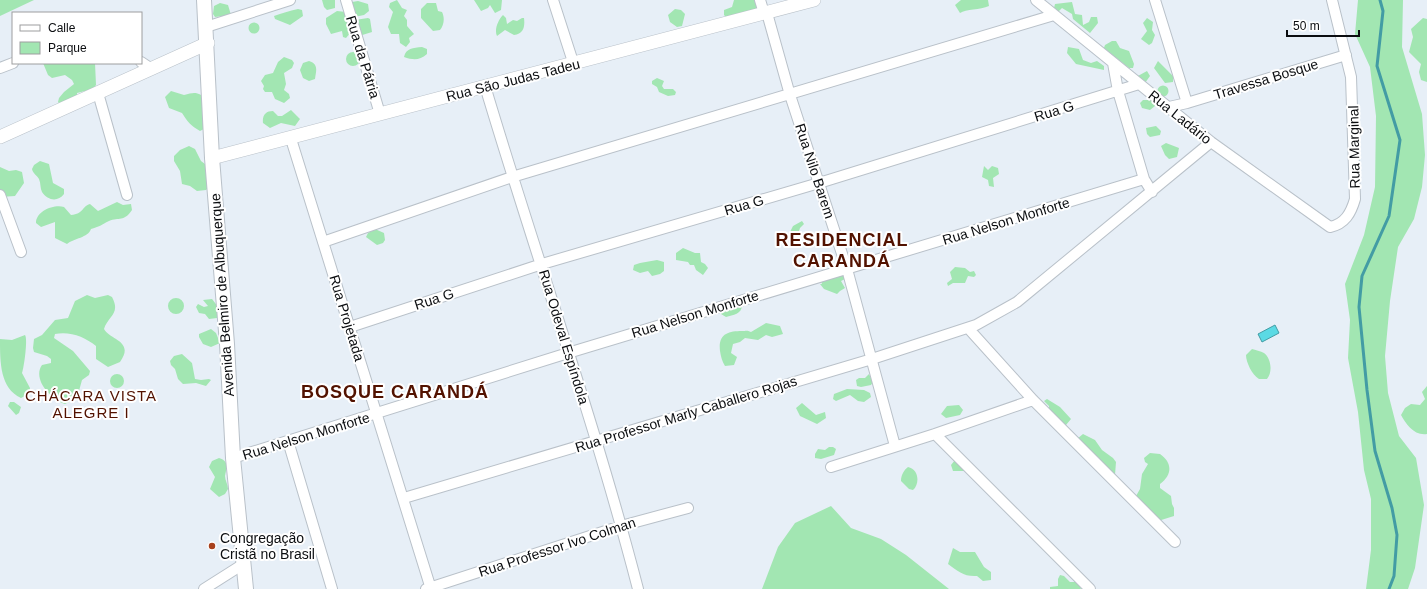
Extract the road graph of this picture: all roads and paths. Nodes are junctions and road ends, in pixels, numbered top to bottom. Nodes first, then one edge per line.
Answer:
1 (204, 0) edge
2 (290, 0) edge
3 (346, 0) edge
4 (553, 0) edge
5 (760, 0) edge
6 (814, 0) edge
7 (1036, 0) edge
8 (1155, 0) edge
9 (1332, 0) edge
10 (766, 13) junction
11 (1054, 15) junction
12 (206, 27) junction
13 (208, 43) junction
14 (1346, 55) junction
15 (12, 63) edge
16 (1113, 63) junction
17 (146, 65) edge
18 (574, 65) junction
19 (0, 68) edge
20 (1139, 84) junction
21 (485, 86) junction
22 (1118, 91) junction
23 (98, 93) junction
24 (790, 96) junction
25 (1186, 103) junction
26 (1169, 107) junction
27 (380, 114) junction
28 (0, 138) edge
29 (291, 139) junction
30 (1211, 142) junction
31 (212, 158) junction
32 (512, 177) junction
33 (1144, 179) junction
34 (820, 183) junction
35 (1152, 192) junction
36 (0, 195) edge
37 (127, 195) dead end
38 (1330, 228) joint
39 (323, 242) junction
40 (21, 252) dead end
41 (542, 264) junction
42 (847, 269) junction
43 (350, 327) junction
44 (968, 328) junction
45 (568, 353) junction
46 (872, 359) junction
47 (1033, 400) junction
48 (376, 414) junction
49 (935, 434) junction
50 (288, 441) junction
51 (596, 441) junction
52 (895, 446) junction
53 (234, 458) junction
54 (831, 467) dead end
55 (404, 498) junction
56 (688, 508) dead end
57 (621, 526) junction
58 (1175, 542) dead end
59 (245, 562) junction
60 (204, 589) edge
61 (246, 589) edge
62 (332, 589) edge
63 (430, 589) edge
64 (638, 589) edge
65 (1090, 589) edge

1 - 12 main road, Avenida Belmiro de Albuquerque
2 - 12 street
3 - 27 street, Rua da Pátria
4 - 18 street
5 - 10 street, Rua Nilo Barem
6 - 10 street, Rua São Judas Tadeu
7 - 11 street, Rua Ladário
8 - 25 street
9 - 14 street, Rua Marginal
10 - 18 street, Rua São Judas Tadeu
10 - 24 street, Rua Nilo Barem
11 - 16 street, Rua Ladário
11 - 24 street
12 - 13 main road, Avenida Belmiro de Albuquerque
13 - 17 street
13 - 31 main road, Avenida Belmiro de Albuquerque
14 - 25 street, Travessa Bosque
14 - 38 street, Rua Marginal
15 - 19 street
16 - 20 street, Rua Ladário
16 - 22 street
17 - 23 street
18 - 21 street, Rua São Judas Tadeu
20 - 22 street, Rua G
20 - 26 street, Rua Ladário
21 - 27 street, Rua São Judas Tadeu
21 - 32 street, Rua Odeval Espíndola
22 - 33 street
22 - 34 street, Rua G
23 - 28 street
23 - 37 street
24 - 32 street
24 - 34 street, Rua Nilo Barem
25 - 26 street, Travessa Bosque
26 - 30 street, Rua Ladário
27 - 29 street, Rua São Judas Tadeu
29 - 31 street, Rua São Judas Tadeu
29 - 39 street, Rua Projetada
30 - 35 street, Rua Professor Marly Caballero Rojas
30 - 38 street, Rua Ladário
31 - 53 main road, Avenida Belmiro de Albuquerque
32 - 39 street
32 - 41 street, Rua Odeval Espíndola
33 - 35 street
33 - 42 street, Rua Nelson Monforte
34 - 41 street, Rua G
34 - 42 street, Rua Nilo Barem
35 - 44 street, Rua Professor Marly Caballero Rojas
36 - 40 street
39 - 43 street, Rua Projetada
41 - 43 street, Rua G
41 - 45 street, Rua Odeval Espíndola
42 - 45 street, Rua Nelson Monforte
42 - 46 street, Rua Nilo Barem
43 - 48 street, Rua Projetada
44 - 46 street, Rua Professor Marly Caballero Rojas
44 - 47 street
45 - 48 street, Rua Nelson Monforte
45 - 51 street, Rua Odeval Espíndola
46 - 51 street, Rua Professor Marly Caballero Rojas
46 - 52 street, Rua Nilo Barem
47 - 49 street
47 - 58 street
48 - 50 street, Rua Nelson Monforte
48 - 55 street, Rua Projetada
49 - 52 street
49 - 65 street
50 - 53 street, Rua Nelson Monforte
50 - 62 street
51 - 55 street, Rua Professor Marly Caballero Rojas
51 - 57 street, Rua Odeval Espíndola
52 - 54 street
53 - 59 main road, Avenida Belmiro de Albuquerque
55 - 63 street, Rua Projetada
56 - 57 street, Rua Professor Ivo Colman
57 - 63 street, Rua Professor Ivo Colman
57 - 64 street, Rua Odeval Espíndola
59 - 60 street
59 - 61 main road, Avenida Belmiro de Albuquerque

